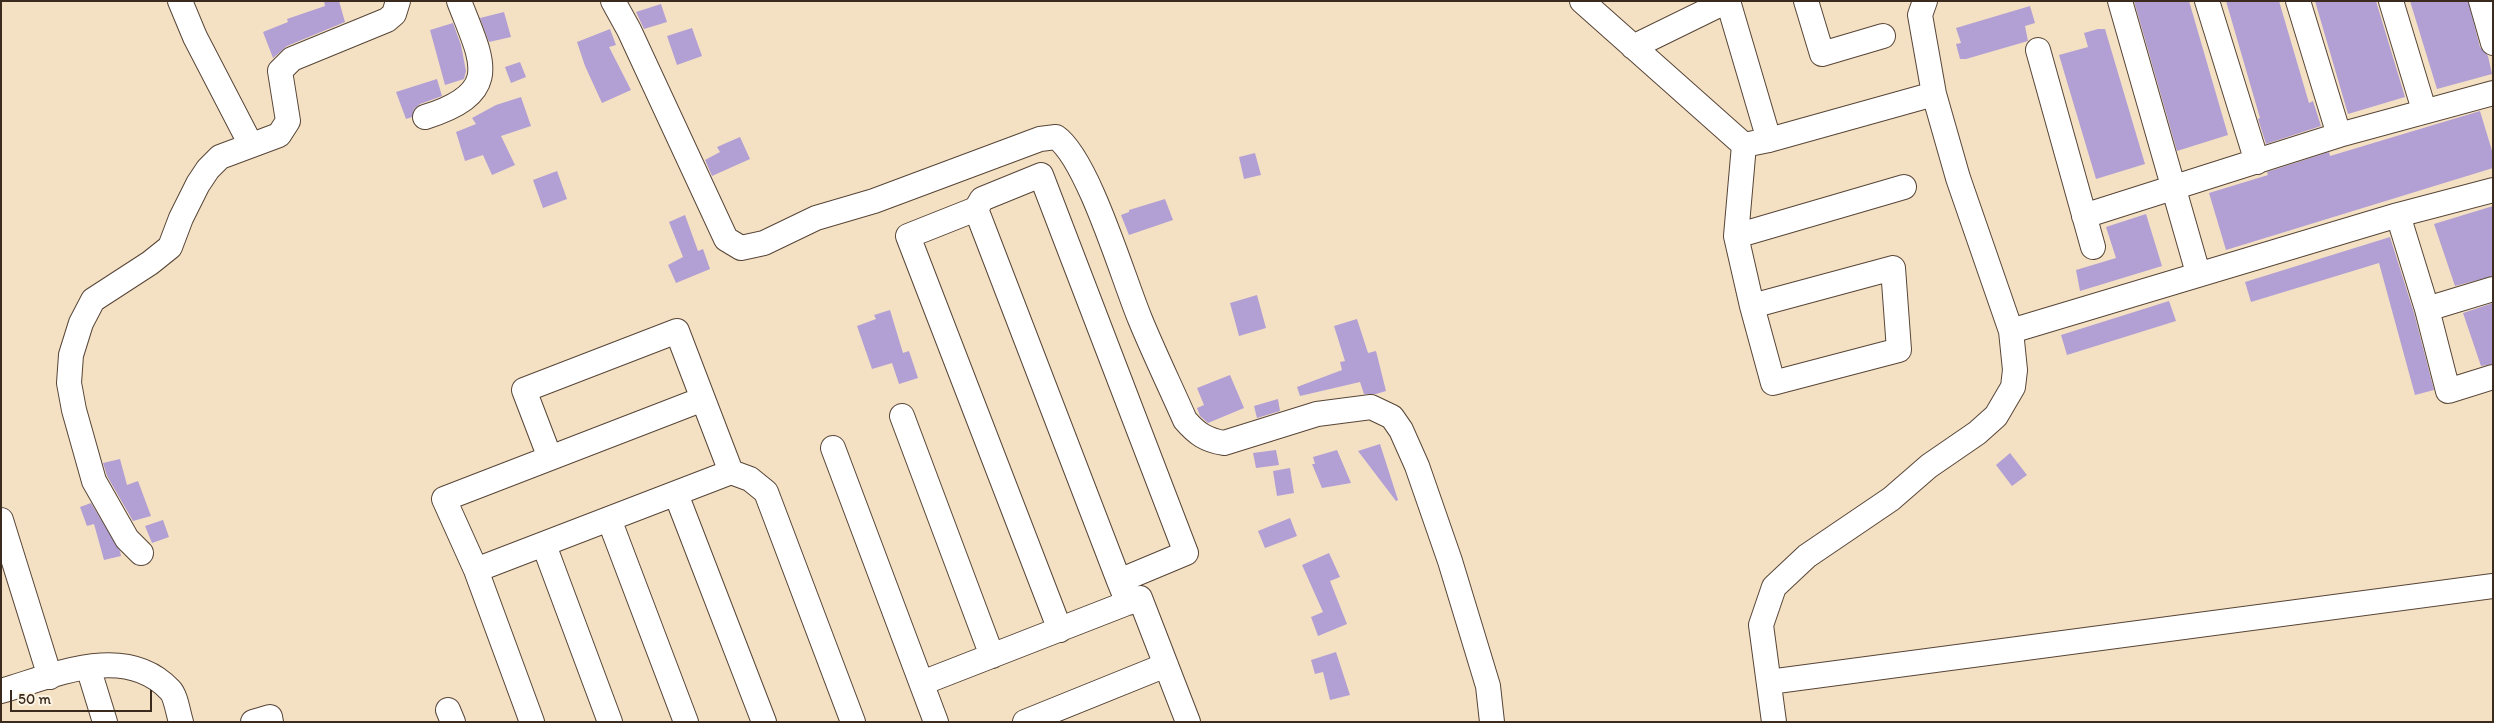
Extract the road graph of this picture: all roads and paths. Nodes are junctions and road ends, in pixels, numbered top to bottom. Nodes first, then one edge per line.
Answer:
1 (180, 1) edge
2 (398, 1) edge
3 (459, 1) edge
4 (613, 1) edge
5 (1582, 1) edge
6 (1727, 1) edge
7 (1806, 1) edge
8 (1925, 1) edge
9 (2120, 1) edge
10 (2206, 1) edge
11 (2298, 1) edge
12 (2391, 1) edge
13 (2481, 1) edge
14 (1883, 36) dead end
15 (2493, 44) edge
16 (1633, 47) junction
17 (2038, 50) dead end
18 (2493, 93) edge
19 (1934, 94) junction
20 (2424, 110) junction
21 (425, 117) dead end
22 (2339, 135) junction
23 (1768, 140) junction
24 (251, 145) junction
25 (1744, 145) junction
26 (2257, 162) junction
27 (1904, 187) dead end
28 (2173, 188) junction
29 (2493, 190) edge
30 (976, 208) junction
31 (2398, 215) junction
32 (2084, 216) junction
33 (1736, 236) junction
34 (2093, 247) dead end
35 (2198, 273) junction
36 (2493, 290) edge
37 (1752, 306) junction
38 (2428, 309) junction
39 (2011, 331) junction
40 (2493, 377) edge
41 (703, 399) junction
42 (902, 416) dead end
43 (833, 448) dead end
44 (550, 458) junction
45 (731, 472) junction
46 (676, 494) junction
47 (609, 519) junction
48 (1, 520) edge
49 (544, 544) junction
50 (141, 552) dead end
51 (476, 570) junction
52 (1119, 580) junction
53 (2493, 586) edge
54 (1128, 603) junction
55 (1060, 630) junction
56 (992, 656) junction
57 (1166, 665) junction
58 (88, 667) junction
59 (50, 677) junction
60 (1769, 682) junction
61 (922, 683) junction
62 (1, 691) edge
63 (105, 722) edge
64 (181, 722) edge
65 (254, 722) edge
66 (271, 722) edge
67 (532, 722) edge
68 (610, 722) edge
69 (686, 722) edge
70 (764, 722) edge
71 (853, 722) edge
72 (936, 722) edge
73 (1025, 722) edge
74 (1188, 722) edge
75 (1492, 722) edge
76 (1774, 722) edge

1 - 24 street
2 - 24 street
3 - 21 street
4 - 75 street
5 - 16 street
6 - 16 street
6 - 23 street
7 - 14 street
8 - 19 street
9 - 28 street
10 - 26 street
11 - 22 street
12 - 20 street
13 - 15 street
16 - 25 street
17 - 32 street
18 - 20 street
19 - 23 street
19 - 39 street
20 - 22 street
22 - 26 street
23 - 25 street
24 - 50 street
25 - 33 street
26 - 28 street
27 - 33 street
28 - 32 street
28 - 35 street
29 - 31 street
30 - 52 street
30 - 52 street
30 - 55 street
31 - 35 street
31 - 38 street
32 - 34 street
33 - 37 street
35 - 39 street
36 - 38 street
37 - 37 street
38 - 40 street
39 - 60 street
41 - 44 street
41 - 44 street
41 - 45 street
42 - 56 street
43 - 61 street
44 - 51 street
45 - 46 street
45 - 71 street
46 - 47 street
46 - 70 street
47 - 49 street
47 - 69 street
48 - 59 street
49 - 51 street
49 - 68 street
51 - 67 street
52 - 54 street
53 - 60 street
54 - 55 street
54 - 57 street
55 - 56 street
56 - 61 street
57 - 73 street
57 - 74 street
58 - 59 street
58 - 63 street
58 - 64 street
59 - 62 street
60 - 76 street
61 - 72 street
65 - 66 street

